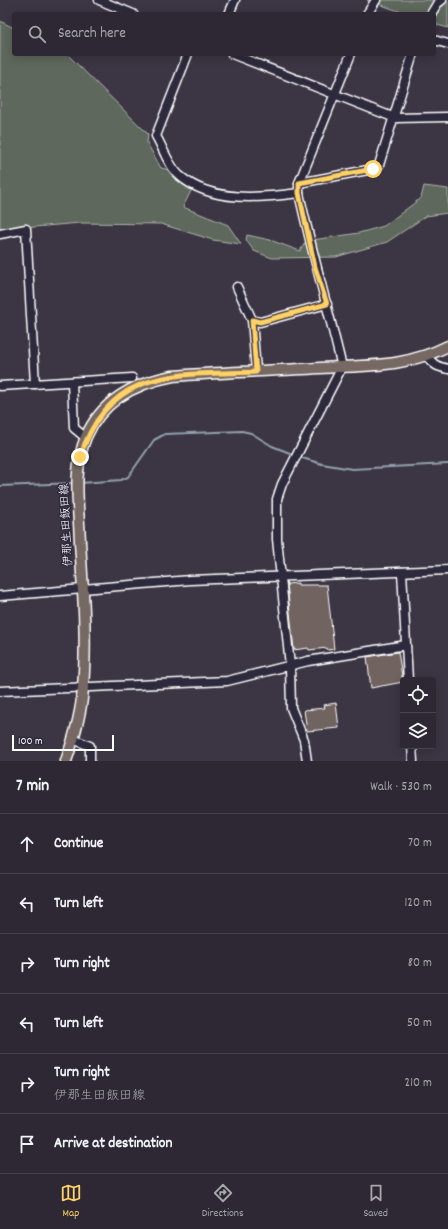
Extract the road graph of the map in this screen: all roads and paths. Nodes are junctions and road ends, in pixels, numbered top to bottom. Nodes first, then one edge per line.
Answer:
1 (99, 0) edge
2 (235, 0) edge
3 (376, 0) edge
4 (442, 0) edge
5 (128, 12) edge
6 (230, 12) edge
7 (369, 12) edge
8 (432, 12) edge
9 (436, 41) edge
10 (448, 44) edge
11 (187, 56) edge
12 (237, 56) edge
13 (350, 56) edge
14 (412, 56) edge
15 (335, 94) junction
16 (448, 117) edge
17 (395, 118) junction
18 (299, 183) junction
19 (299, 193) junction
20 (0, 234) edge
21 (237, 287) dead end
22 (327, 304) junction
23 (252, 320) junction
24 (448, 346) edge
25 (428, 356) junction
26 (342, 367) junction
27 (448, 369) edge
28 (256, 372) junction
29 (132, 378) dead end
30 (72, 382) junction
31 (35, 384) junction
32 (0, 386) edge
33 (86, 438) junction
34 (448, 570) edge
35 (402, 572) junction
36 (280, 576) junction
37 (82, 588) junction
38 (0, 596) edge
39 (406, 644) junction
40 (290, 666) junction
41 (408, 677) edge
42 (84, 687) junction
43 (0, 691) edge
44 (73, 739) junction
45 (412, 749) edge
46 (66, 761) edge
47 (90, 761) edge
48 (307, 761) edge
49 (413, 761) edge

1 - 5 street
2 - 6 street
3 - 7 street
4 - 8 street
9 - 10 street
11 - 19 street
12 - 15 street
13 - 15 street
14 - 17 street
15 - 17 street
15 - 18 street
16 - 17 street
17 - 18 street
18 - 19 street
19 - 22 street
20 - 31 street
21 - 23 street
22 - 23 street
22 - 26 street
23 - 28 street
24 - 25 main road, 伊那生田飯田線
25 - 26 main road, 伊那生田飯田線
25 - 27 street
26 - 28 main road, 伊那生田飯田線
26 - 36 street
28 - 33 main road, 伊那生田飯田線
29 - 30 street
30 - 31 street
30 - 33 street
31 - 32 street
33 - 37 main road, 伊那生田飯田線
34 - 35 street
35 - 36 street
35 - 39 street
36 - 37 street
36 - 40 street
37 - 38 street
37 - 42 main road, 伊那生田飯田線
39 - 40 street
39 - 41 street
40 - 42 street
40 - 48 street
42 - 43 street
42 - 44 main road, 伊那生田飯田線
44 - 46 main road, 伊那生田飯田線
44 - 47 street
45 - 49 street

